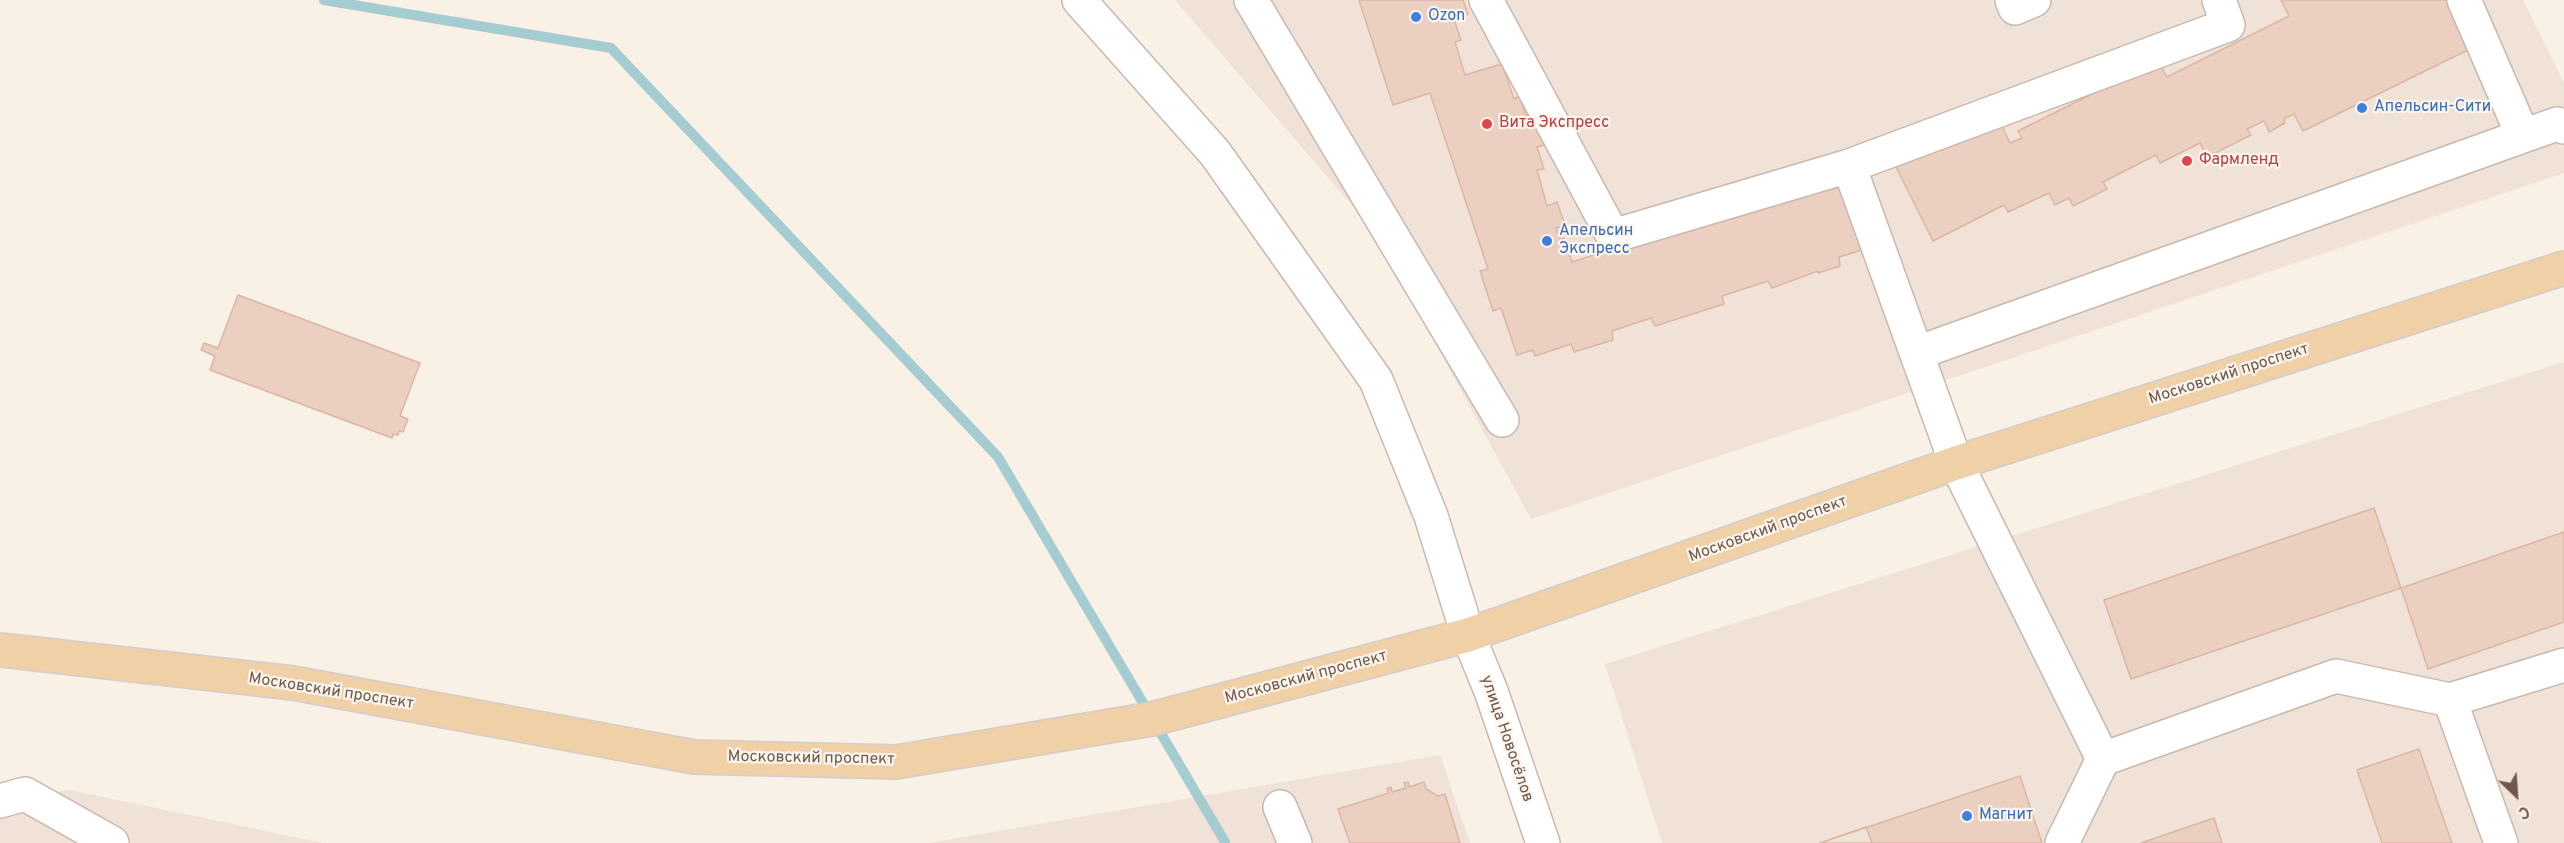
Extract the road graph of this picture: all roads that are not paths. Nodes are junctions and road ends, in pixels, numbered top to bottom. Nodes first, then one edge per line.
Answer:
1 (1079, 0) edge
2 (1251, 0) edge
3 (1486, 0) edge
4 (2012, 0) edge
5 (2034, 0) edge
6 (2219, 0) edge
7 (2464, 0) edge
8 (2564, 127) edge
9 (2523, 136) junction
10 (1849, 166) junction
11 (2564, 268) edge
12 (1917, 353) junction
13 (1502, 420) dead end
14 (1956, 463) junction
15 (1468, 635) junction
16 (0, 650) edge
17 (2564, 665) edge
18 (2450, 700) junction
19 (2103, 759) junction
20 (0, 801) edge
21 (1280, 807) dead end
22 (112, 843) edge
23 (1295, 843) edge
24 (1543, 843) edge
25 (2062, 843) edge
26 (2501, 843) edge

1 - 15 street, улица Новосёлов
2 - 13 street
3 - 10 street
4 - 5 street
6 - 10 street
7 - 9 street
8 - 9 street
9 - 12 street
10 - 12 street
11 - 14 main road, Московский проспект
12 - 14 street
14 - 15 main road, Московский проспект
14 - 19 street
15 - 16 main road, Московский проспект
15 - 24 street, улица Новосёлов
17 - 18 street
18 - 19 street
18 - 26 street
19 - 25 street
20 - 22 street
21 - 23 street

